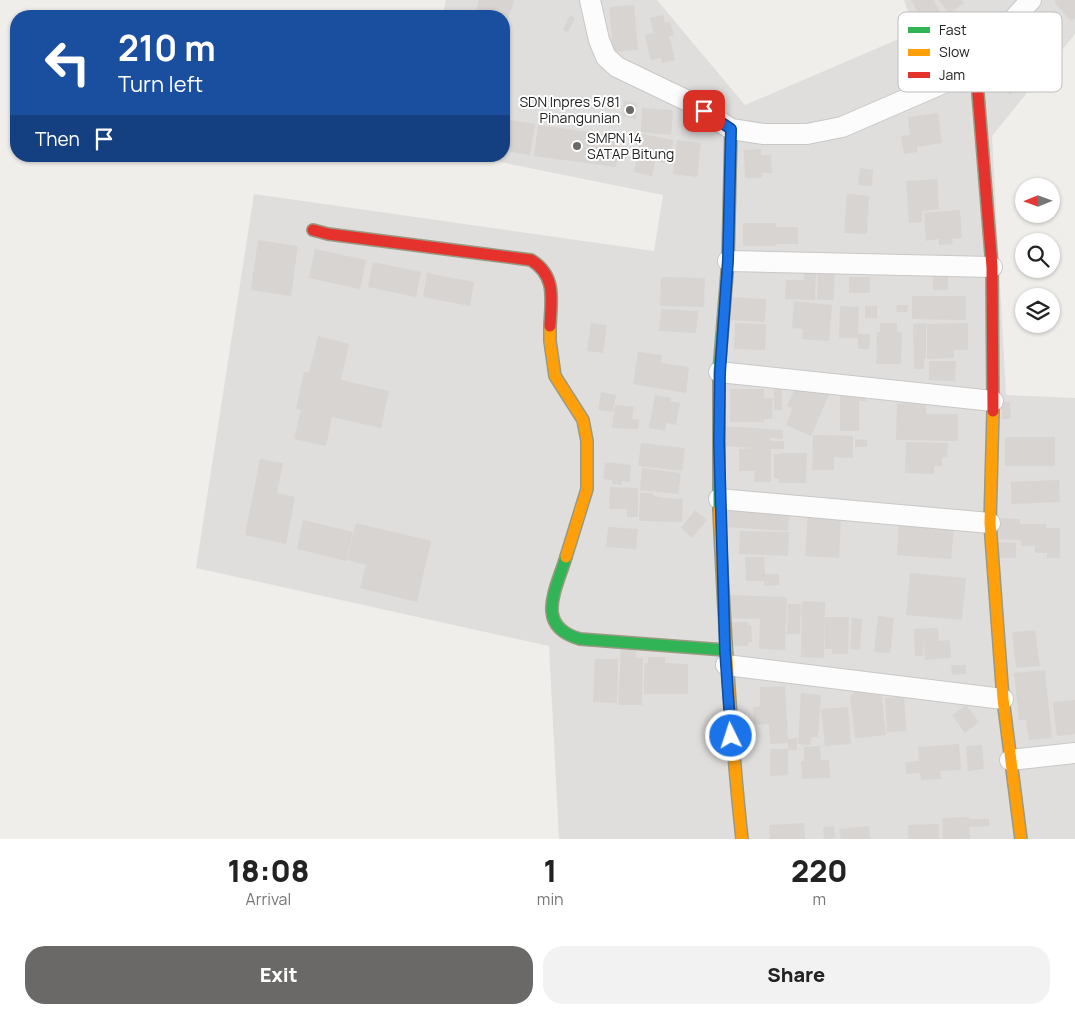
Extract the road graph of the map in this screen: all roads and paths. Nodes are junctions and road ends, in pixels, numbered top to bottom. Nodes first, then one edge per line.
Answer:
1 (590, 0) edge
2 (1031, 0) edge
3 (1020, 12) edge
4 (923, 92) edge
5 (978, 92) edge
6 (731, 129) junction
7 (313, 230) dead end
8 (728, 260) junction
9 (992, 267) junction
10 (720, 372) junction
11 (993, 401) junction
12 (719, 499) junction
13 (990, 523) junction
14 (725, 658) junction
15 (1003, 699) junction
16 (1075, 753) edge
17 (1010, 760) junction
18 (742, 839) edge
19 (1021, 839) edge

1 - 6 street
2 - 3 street
4 - 6 street
5 - 9 street
6 - 8 street
7 - 14 street
8 - 9 street
8 - 10 street
9 - 11 street
10 - 11 street
10 - 12 street
11 - 13 street
12 - 13 street
12 - 14 street
13 - 15 street
14 - 15 street
14 - 18 street
15 - 17 street
16 - 17 street
17 - 19 street

